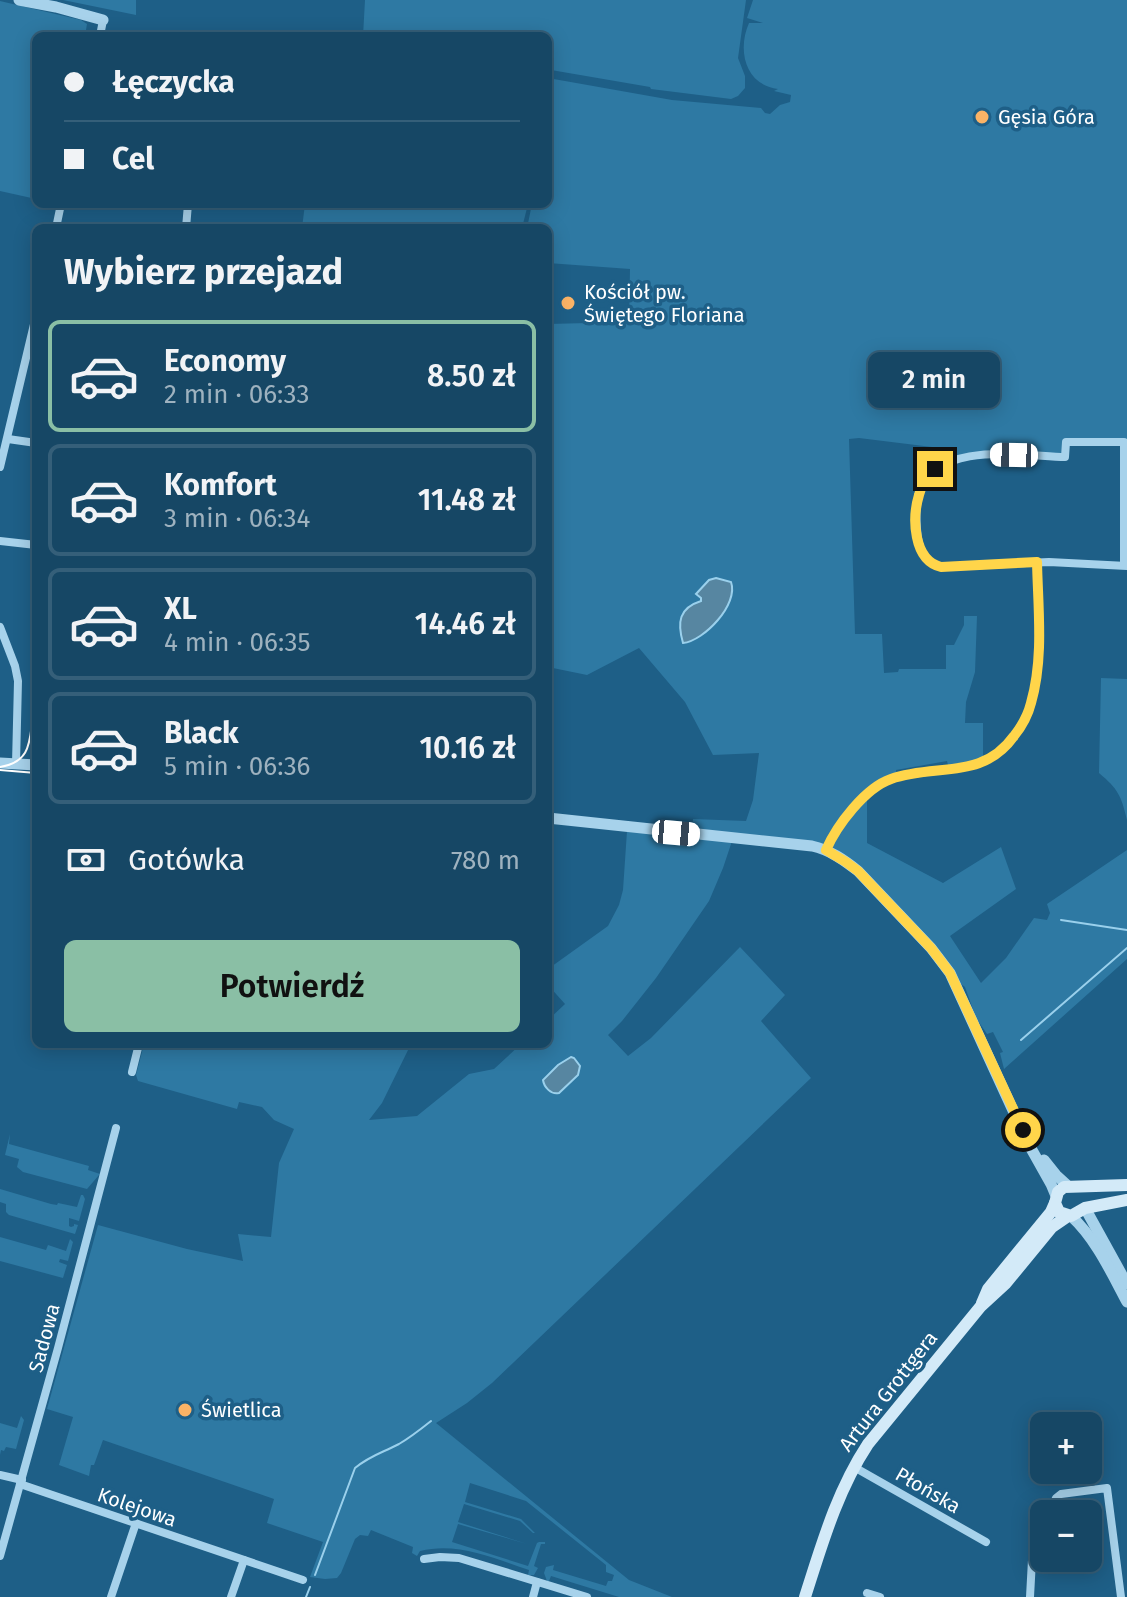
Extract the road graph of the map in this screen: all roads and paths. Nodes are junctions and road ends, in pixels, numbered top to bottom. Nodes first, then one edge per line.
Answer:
1 (19, 0) edge
2 (103, 20) joint
3 (101, 32) edge
4 (32, 343) edge
5 (8, 439) junction
6 (32, 442) edge
7 (0, 467) edge
8 (0, 541) edge
9 (32, 545) edge
10 (1037, 562) junction
11 (1126, 566) edge
12 (0, 627) edge
13 (0, 763) edge
14 (16, 764) junction
15 (32, 765) edge
16 (552, 818) edge
17 (826, 850) junction
18 (138, 1048) edge
19 (132, 1072) dead end
20 (116, 1128) dead end
21 (1023, 1130) junction
22 (1127, 1185) edge
23 (1072, 1186) junction
24 (1055, 1199) junction
25 (1127, 1200) edge
26 (1085, 1208) junction
27 (1070, 1216) junction
28 (1127, 1284) edge
29 (1127, 1302) edge
30 (981, 1306) junction
31 (854, 1467) junction
32 (0, 1475) edge
33 (21, 1482) junction
34 (1055, 1500) edge
35 (136, 1523) junction
36 (986, 1542) dead end
37 (0, 1556) edge
38 (424, 1559) dead end
39 (244, 1560) junction
40 (1031, 1572) edge
41 (303, 1580) dead end
42 (537, 1582) junction
43 (867, 1593) dead end
44 (111, 1597) edge
45 (231, 1597) edge
46 (533, 1597) edge
47 (587, 1597) edge
48 (805, 1597) edge
49 (880, 1597) edge
50 (1030, 1597) edge
51 (1121, 1597) edge

1 - 2 street
2 - 3 street
4 - 5 street
5 - 6 street
5 - 7 street
8 - 9 street
10 - 11 street
10 - 11 street
10 - 17 street
12 - 14 street
13 - 14 street
14 - 15 street
16 - 17 street
17 - 21 street
18 - 19 street
20 - 33 street, Sadowa
21 - 23 street
21 - 24 street
22 - 23 main road
23 - 24 main road
23 - 26 main road
24 - 27 main road
24 - 30 main road, Artura Grottgera
25 - 26 main road
26 - 27 main road
26 - 28 street
27 - 29 street
27 - 30 main road, Artura Grottgera
30 - 31 main road, Artura Grottgera
31 - 36 street, Płońska
31 - 48 main road, Artura Grottgera
32 - 33 street, Kolejowa
33 - 35 street, Kolejowa
33 - 37 street, Sadowa
34 - 51 street
35 - 39 street, Kolejowa
35 - 44 street
38 - 42 street
39 - 41 street, Kolejowa
39 - 45 street
40 - 50 street
42 - 46 street
42 - 47 street
43 - 49 street

